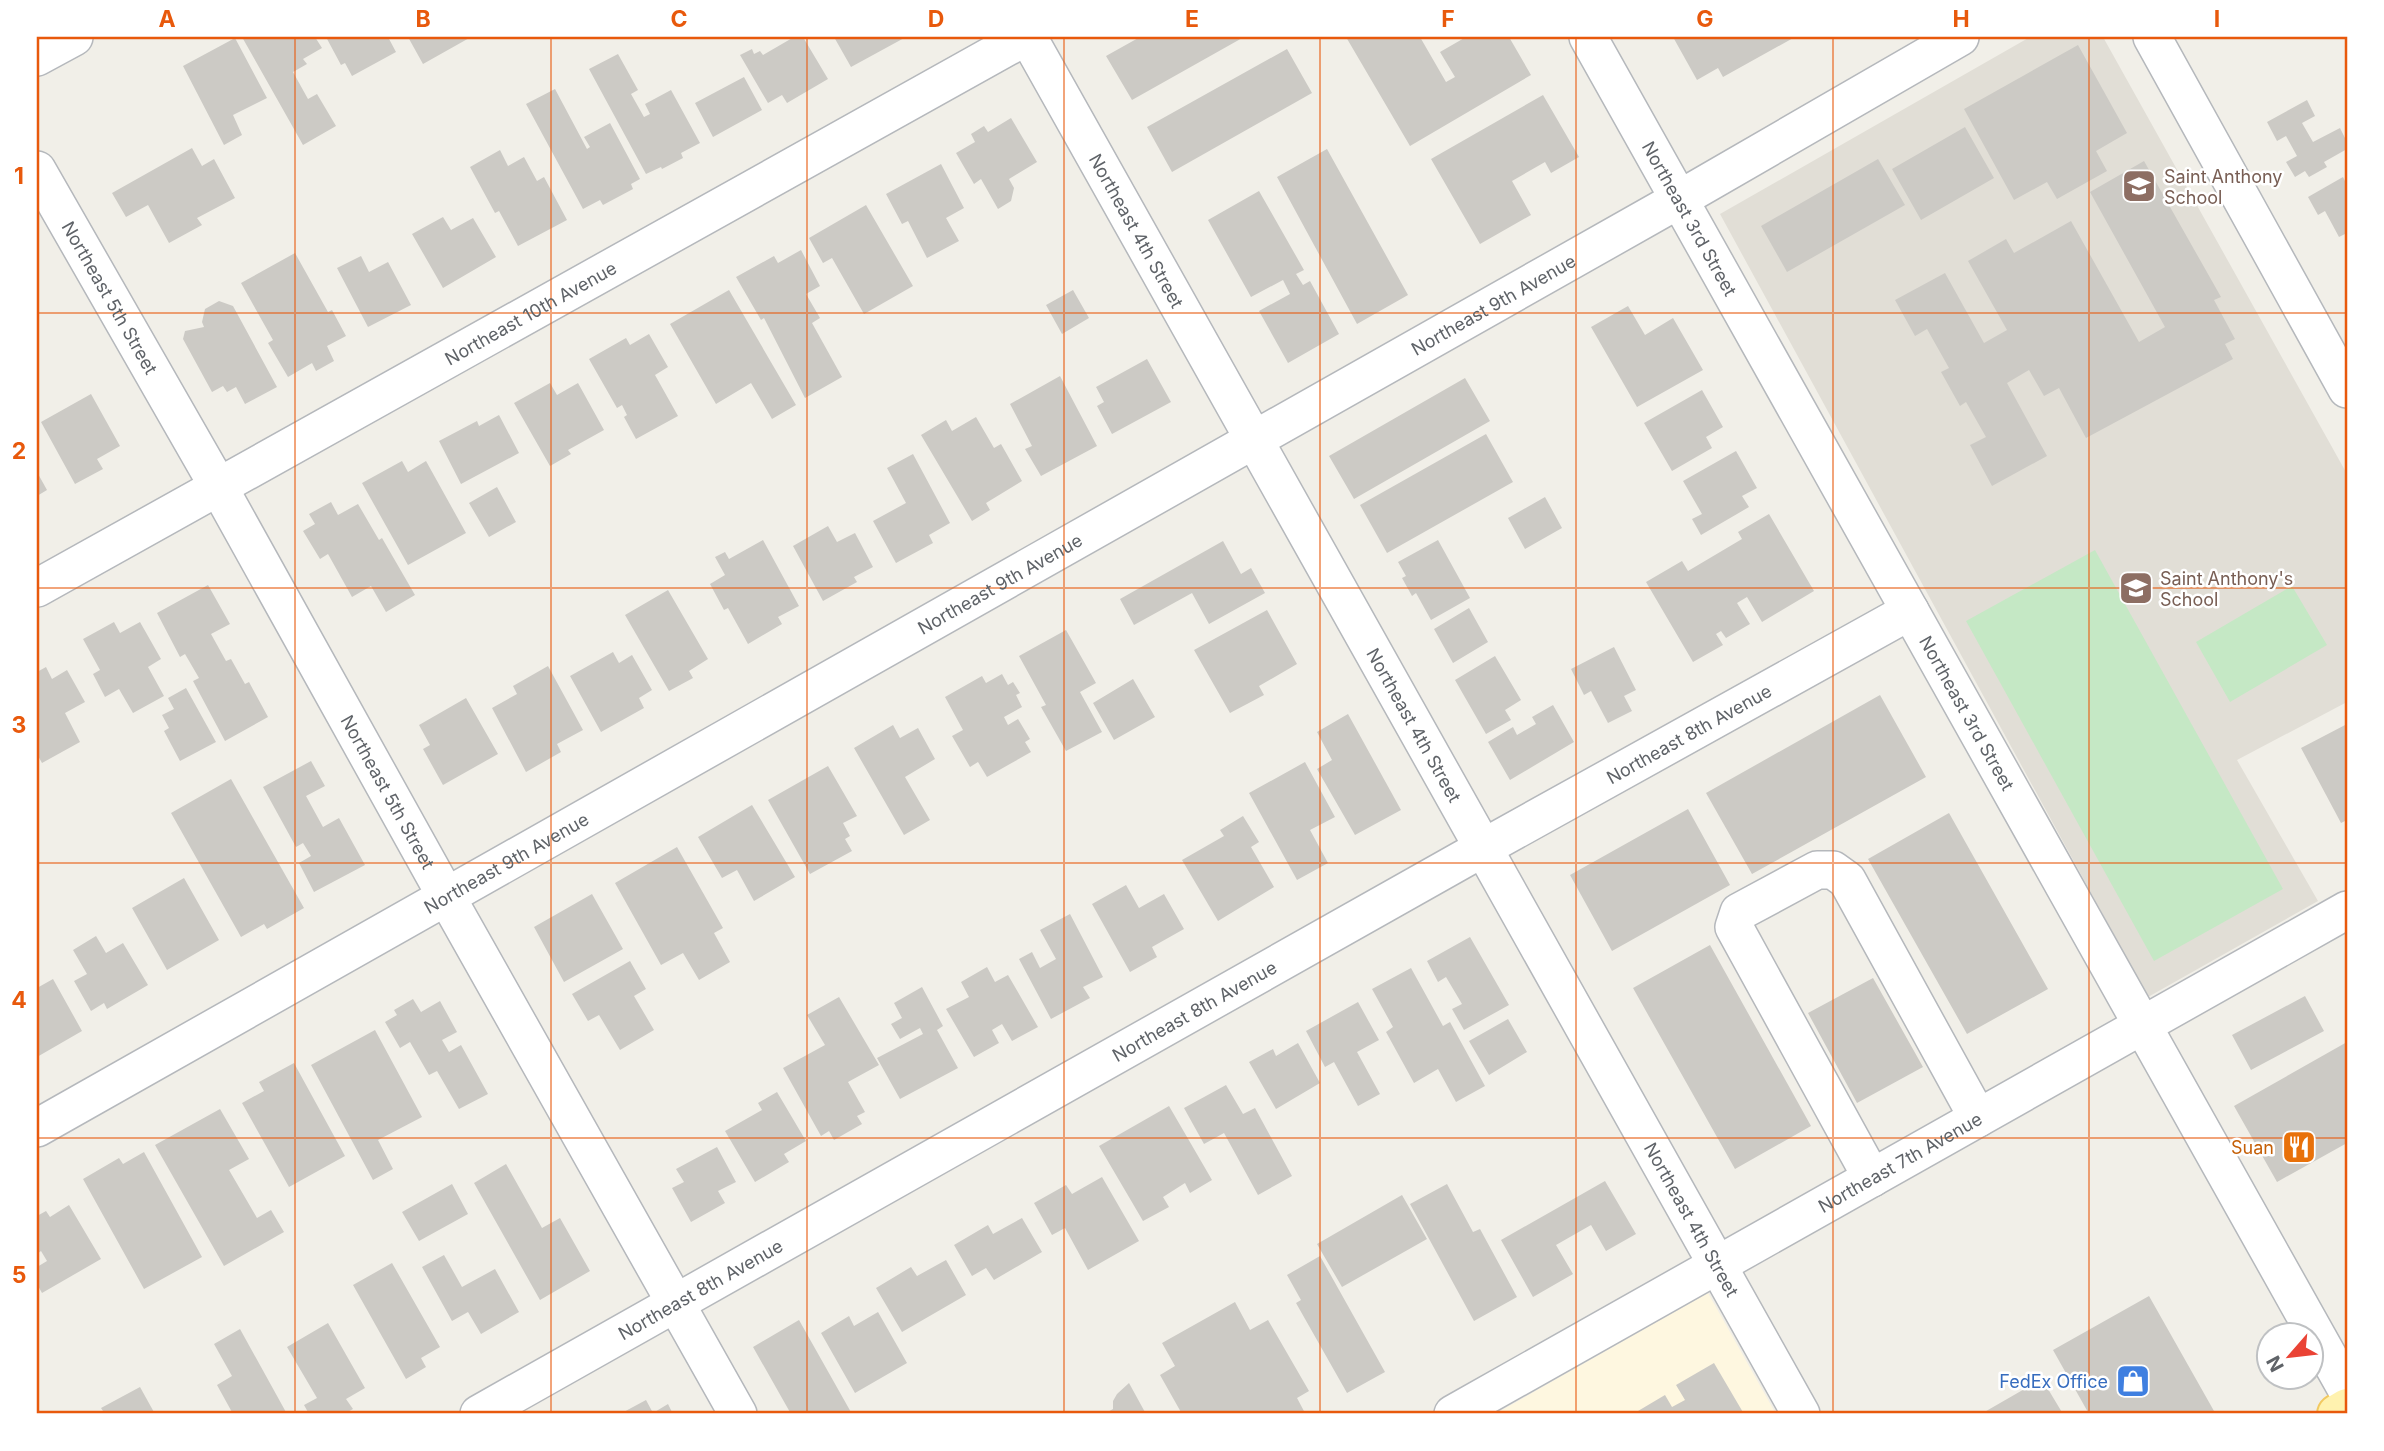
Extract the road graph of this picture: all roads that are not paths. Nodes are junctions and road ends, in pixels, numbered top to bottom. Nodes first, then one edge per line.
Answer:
1 (74, 37) edge
2 (1027, 37) edge
3 (1588, 37) edge
4 (1960, 37) edge
5 (2152, 37) edge
6 (37, 57) edge
7 (37, 170) edge
8 (1678, 200) junction
9 (2344, 373) edge
10 (1254, 440) junction
11 (218, 486) junction
12 (37, 588) edge
13 (1910, 611) junction
14 (1483, 848) junction
15 (446, 896) junction
16 (2347, 910) edge
17 (2141, 1026) junction
18 (1978, 1118) junction
19 (37, 1128) edge
20 (1872, 1178) junction
21 (1717, 1265) junction
22 (677, 1303) junction
23 (2347, 1390) edge
24 (2347, 1408) edge
25 (479, 1414) edge
26 (738, 1414) edge
27 (1453, 1414) edge
28 (1801, 1414) edge
29 (2337, 1414) edge

1 - 6 street
2 - 10 street, Northeast 4th Street
2 - 11 street, Northeast 10th Avenue
3 - 8 street, Northeast 3rd Street
4 - 8 street, Northeast 9th Avenue
5 - 9 street
7 - 11 street, Northeast 5th Street
8 - 10 street, Northeast 9th Avenue
8 - 13 street, Northeast 3rd Street
10 - 14 street, Northeast 4th Street
10 - 15 street, Northeast 9th Avenue
11 - 12 street, Northeast 10th Avenue
11 - 15 street, Northeast 5th Street
13 - 14 street, Northeast 8th Avenue
13 - 17 street, Northeast 3rd Street
14 - 21 street, Northeast 4th Street
14 - 22 street, Northeast 8th Avenue
15 - 19 street, Northeast 9th Avenue
15 - 22 street, Northeast 5th Street
16 - 17 street, Northeast 7th Avenue
17 - 18 street, Northeast 7th Avenue
17 - 23 street, Northeast 3rd Street
18 - 20 street, Northeast 7th Avenue
18 - 20 street
20 - 21 street, Northeast 7th Avenue
21 - 27 street, Northeast 7th Avenue
21 - 28 street, Northeast 4th Street
22 - 25 street, Northeast 8th Avenue
22 - 26 street, Northeast 5th Street
24 - 29 main road

